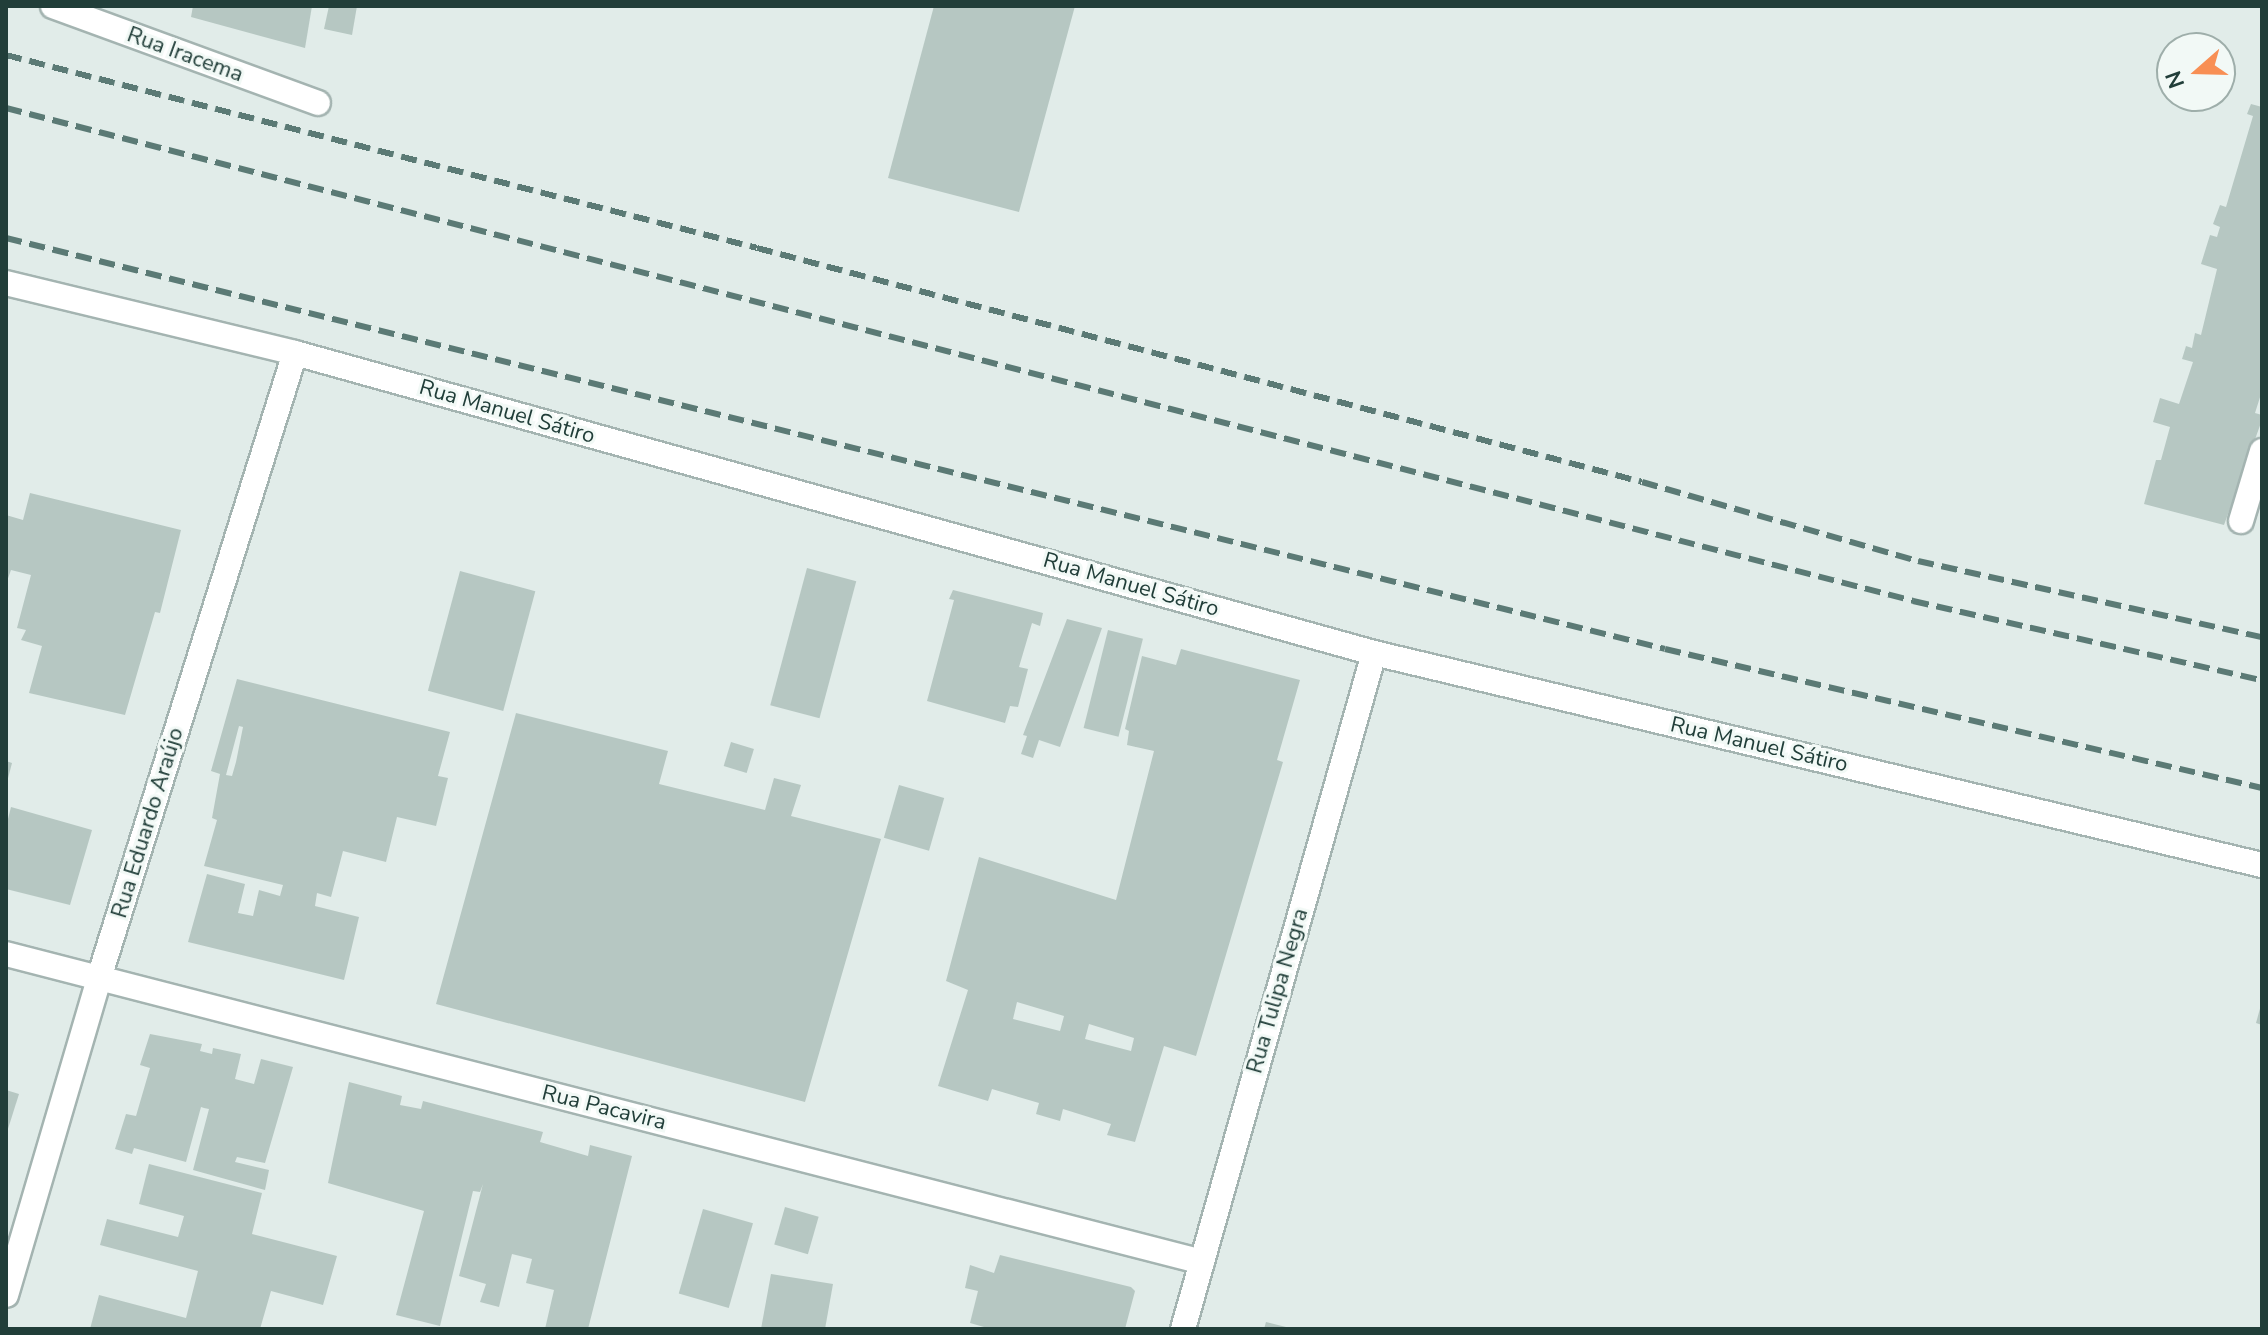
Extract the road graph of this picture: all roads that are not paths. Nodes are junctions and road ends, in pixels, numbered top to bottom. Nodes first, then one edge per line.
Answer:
1 (53, 6) edge
2 (318, 103) dead end
3 (6, 283) edge
4 (295, 353) junction
5 (2262, 451) edge
6 (2241, 521) dead end
7 (1374, 653) junction
8 (2262, 865) edge
9 (6, 954) edge
10 (99, 978) junction
11 (1202, 1262) junction
12 (6, 1295) edge
13 (1183, 1329) edge

1 - 2 street, Rua Iracema
3 - 4 street, Rua Manuel Sátiro
4 - 7 street, Rua Manuel Sátiro
4 - 10 street, Rua Eduardo Araújo
5 - 6 street
7 - 8 street, Rua Manuel Sátiro
7 - 11 street, Rua Tulipa Negra
9 - 10 street, Rua Pacavira
10 - 11 street, Rua Pacavira
10 - 12 street, Rua Eduardo Araújo
11 - 13 street, Rua Tulipa Negra

